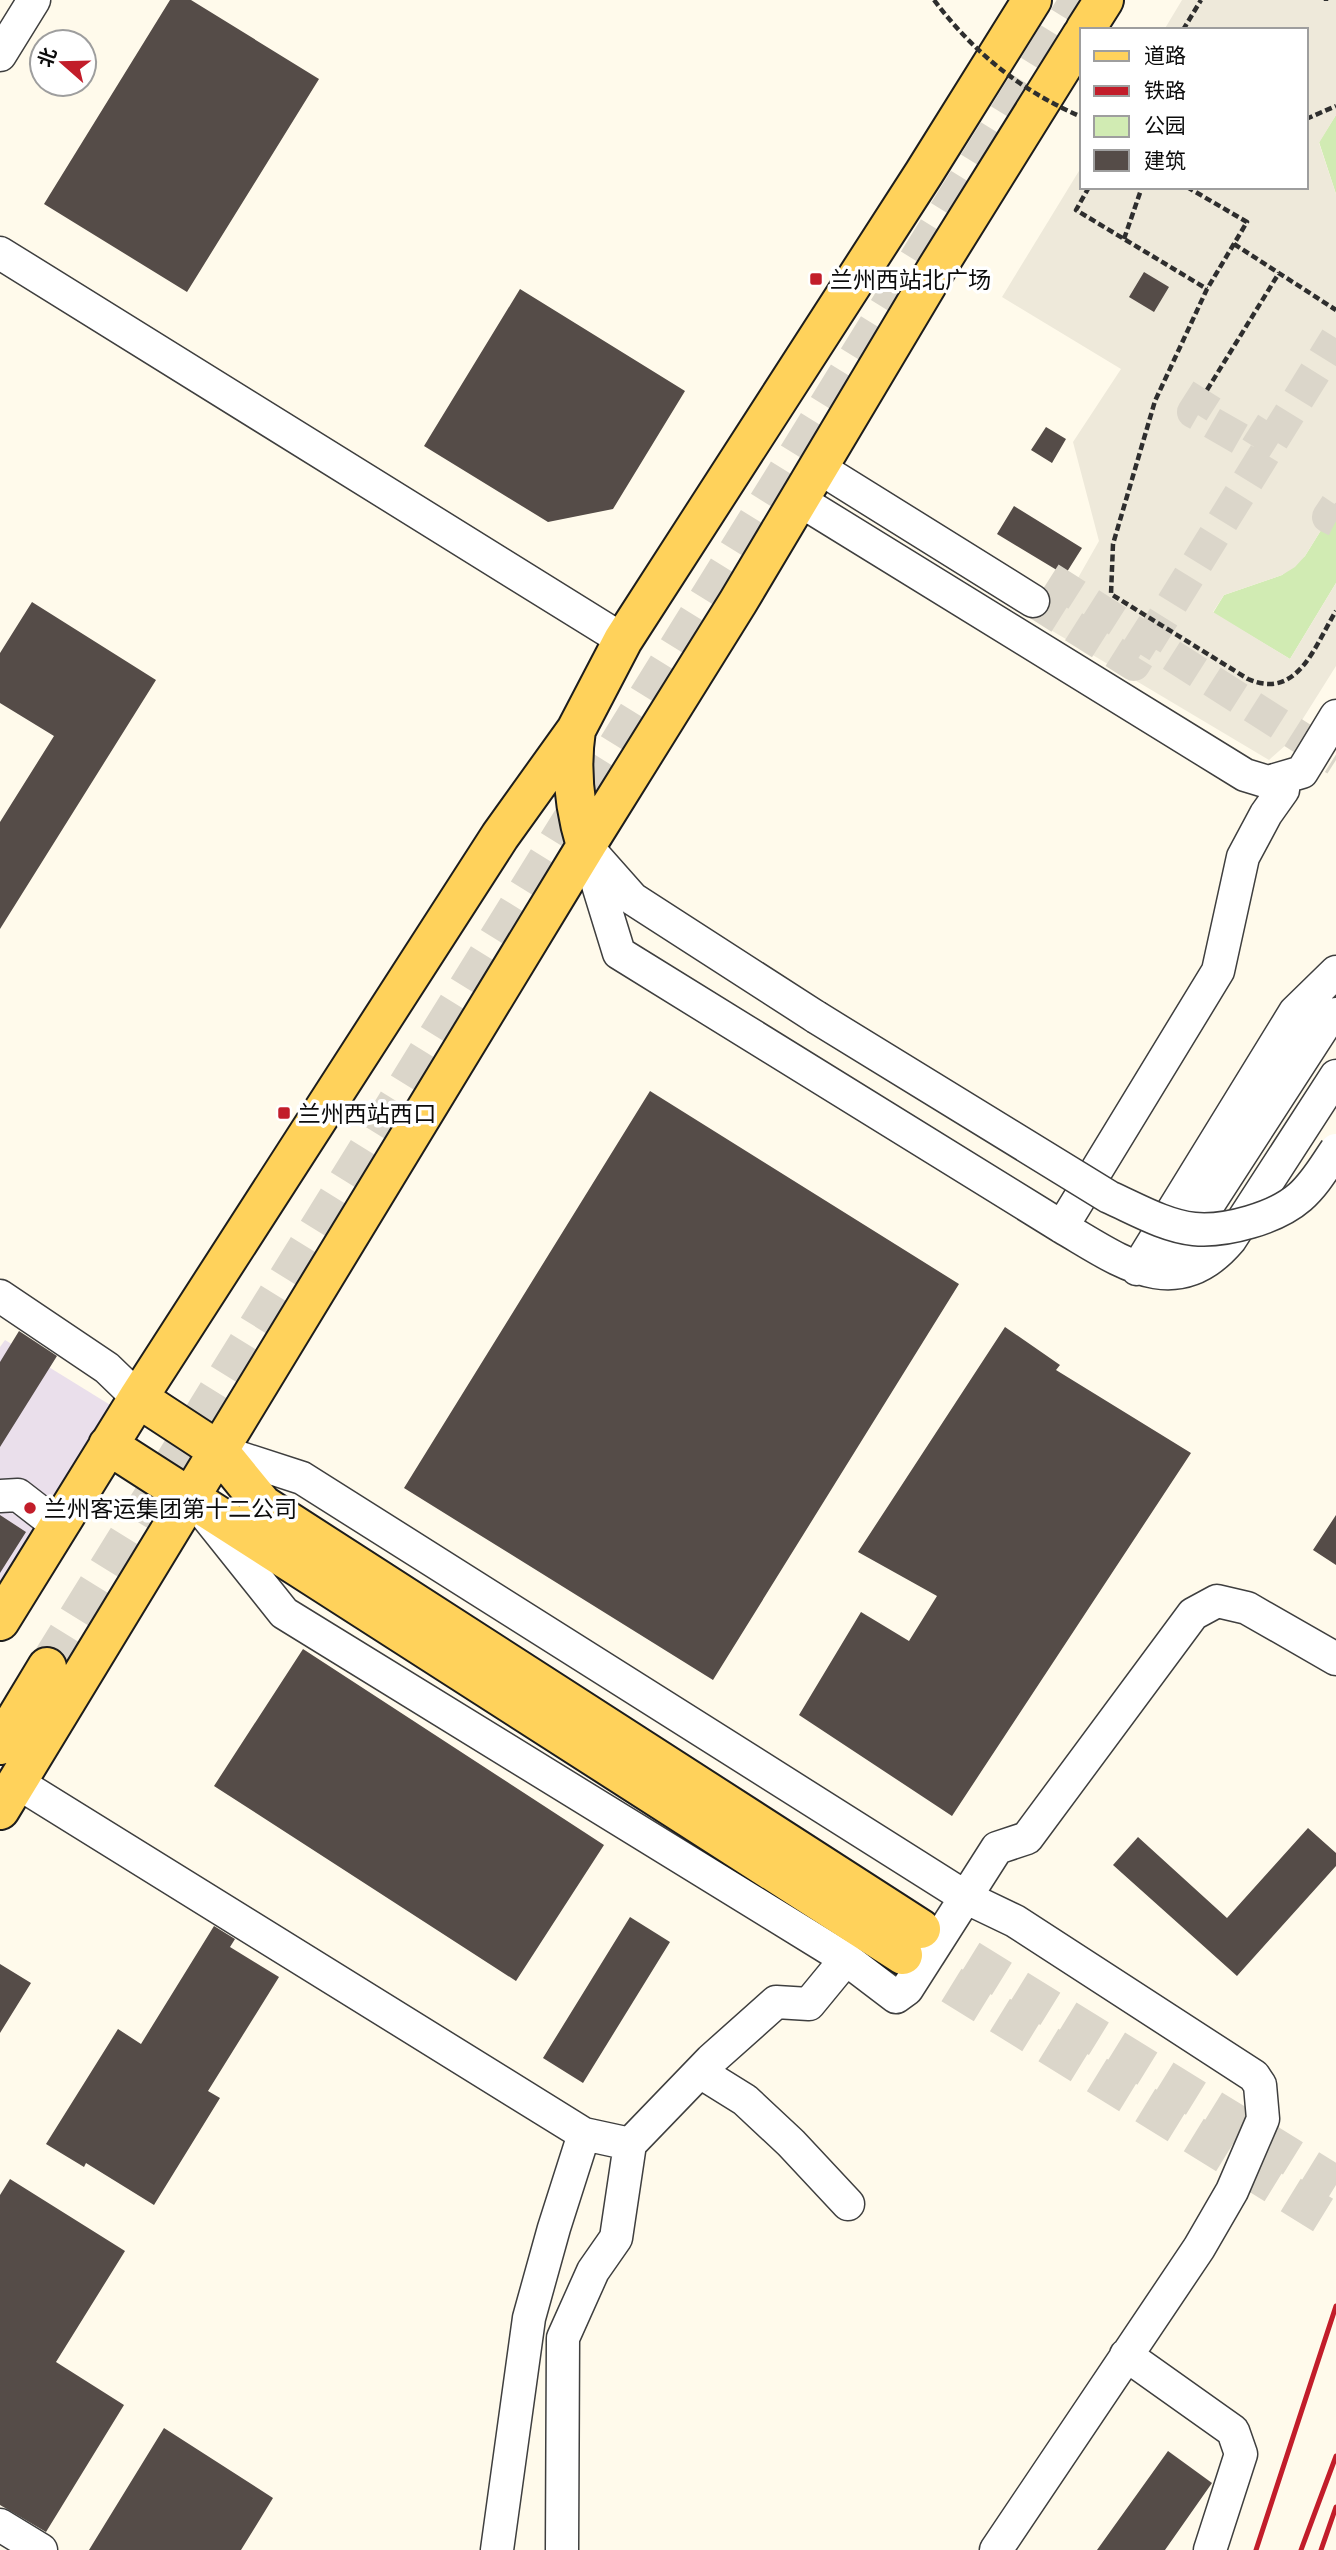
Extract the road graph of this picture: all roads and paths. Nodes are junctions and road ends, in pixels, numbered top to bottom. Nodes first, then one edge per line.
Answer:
1 (34, 0) edge
2 (934, 0) edge
3 (1032, 0) edge
4 (1104, 0) edge
5 (1201, 0) edge
6 (1087, 28) edge
7 (1184, 28) edge
8 (1080, 38) edge
9 (0, 55) edge
10 (1336, 106) edge
11 (1080, 116) edge
12 (1308, 118) edge
13 (1088, 189) edge
14 (1141, 189) edge
15 (1190, 189) edge
16 (1124, 239) junction
17 (1234, 244) junction
18 (0, 253) edge
19 (1279, 273) junction
20 (1207, 289) junction
21 (1336, 310) edge
22 (1207, 390) tunnel mouth
23 (818, 467) junction
24 (799, 500) junction
25 (1032, 601) tunnel mouth
26 (1336, 611) edge
27 (623, 640) junction
28 (1336, 716) edge
29 (576, 730) junction
30 (1283, 790) dead end
31 (586, 846) junction
32 (1336, 972) edge
33 (1336, 1014) edge
34 (1336, 1076) edge
35 (1336, 1150) edge
36 (1062, 1227) junction
37 (1150, 1271) junction
38 (0, 1296) edge
39 (138, 1398) junction
40 (108, 1445) junction
41 (219, 1451) junction
42 (0, 1496) edge
43 (191, 1496) junction
44 (58, 1526) junction
45 (0, 1621) edge
46 (1336, 1659) edge
47 (0, 1704) edge
48 (0, 1745) edge
49 (9, 1796) edge
50 (967, 1898) junction
51 (846, 1959) junction
52 (700, 2073) junction
53 (584, 2134) junction
54 (631, 2144) junction
55 (848, 2204) dead end
56 (1126, 2355) junction
57 (0, 2525) edge
58 (41, 2550) edge
59 (497, 2550) edge
60 (562, 2550) edge
61 (996, 2550) edge
62 (1210, 2550) edge

1 - 9 street
2 - 11 path, bridge
3 - 27 main road
4 - 6 main road
5 - 7 path
8 - 23 main road
10 - 12 path
13 - 16 path
14 - 16 path
15 - 17 path
16 - 20 path
17 - 19 path
17 - 20 path
18 - 27 street
19 - 21 path
19 - 22 path
20 - 26 path
23 - 24 main road
23 - 25 street
24 - 28 street
24 - 31 main road
27 - 29 main road
29 - 31 main road
29 - 39 main road
30 - 36 street
31 - 35 street, bridge
31 - 36 street
31 - 41 main road
32 - 37 street
33 - 37 street
34 - 37 street
36 - 37 street
38 - 39 street
39 - 40 main road
39 - 41 main road
40 - 43 main road
40 - 44 main road
41 - 43 main road
41 - 43 main road
41 - 50 street
42 - 44 street
43 - 49 main road
43 - 51 street
44 - 45 main road
46 - 50 street
47 - 48 main road
49 - 53 street
50 - 51 street
50 - 56 street
51 - 52 street
52 - 54 street
52 - 55 street
53 - 54 street
53 - 59 street
54 - 60 street
56 - 61 street
56 - 62 street
57 - 58 street

